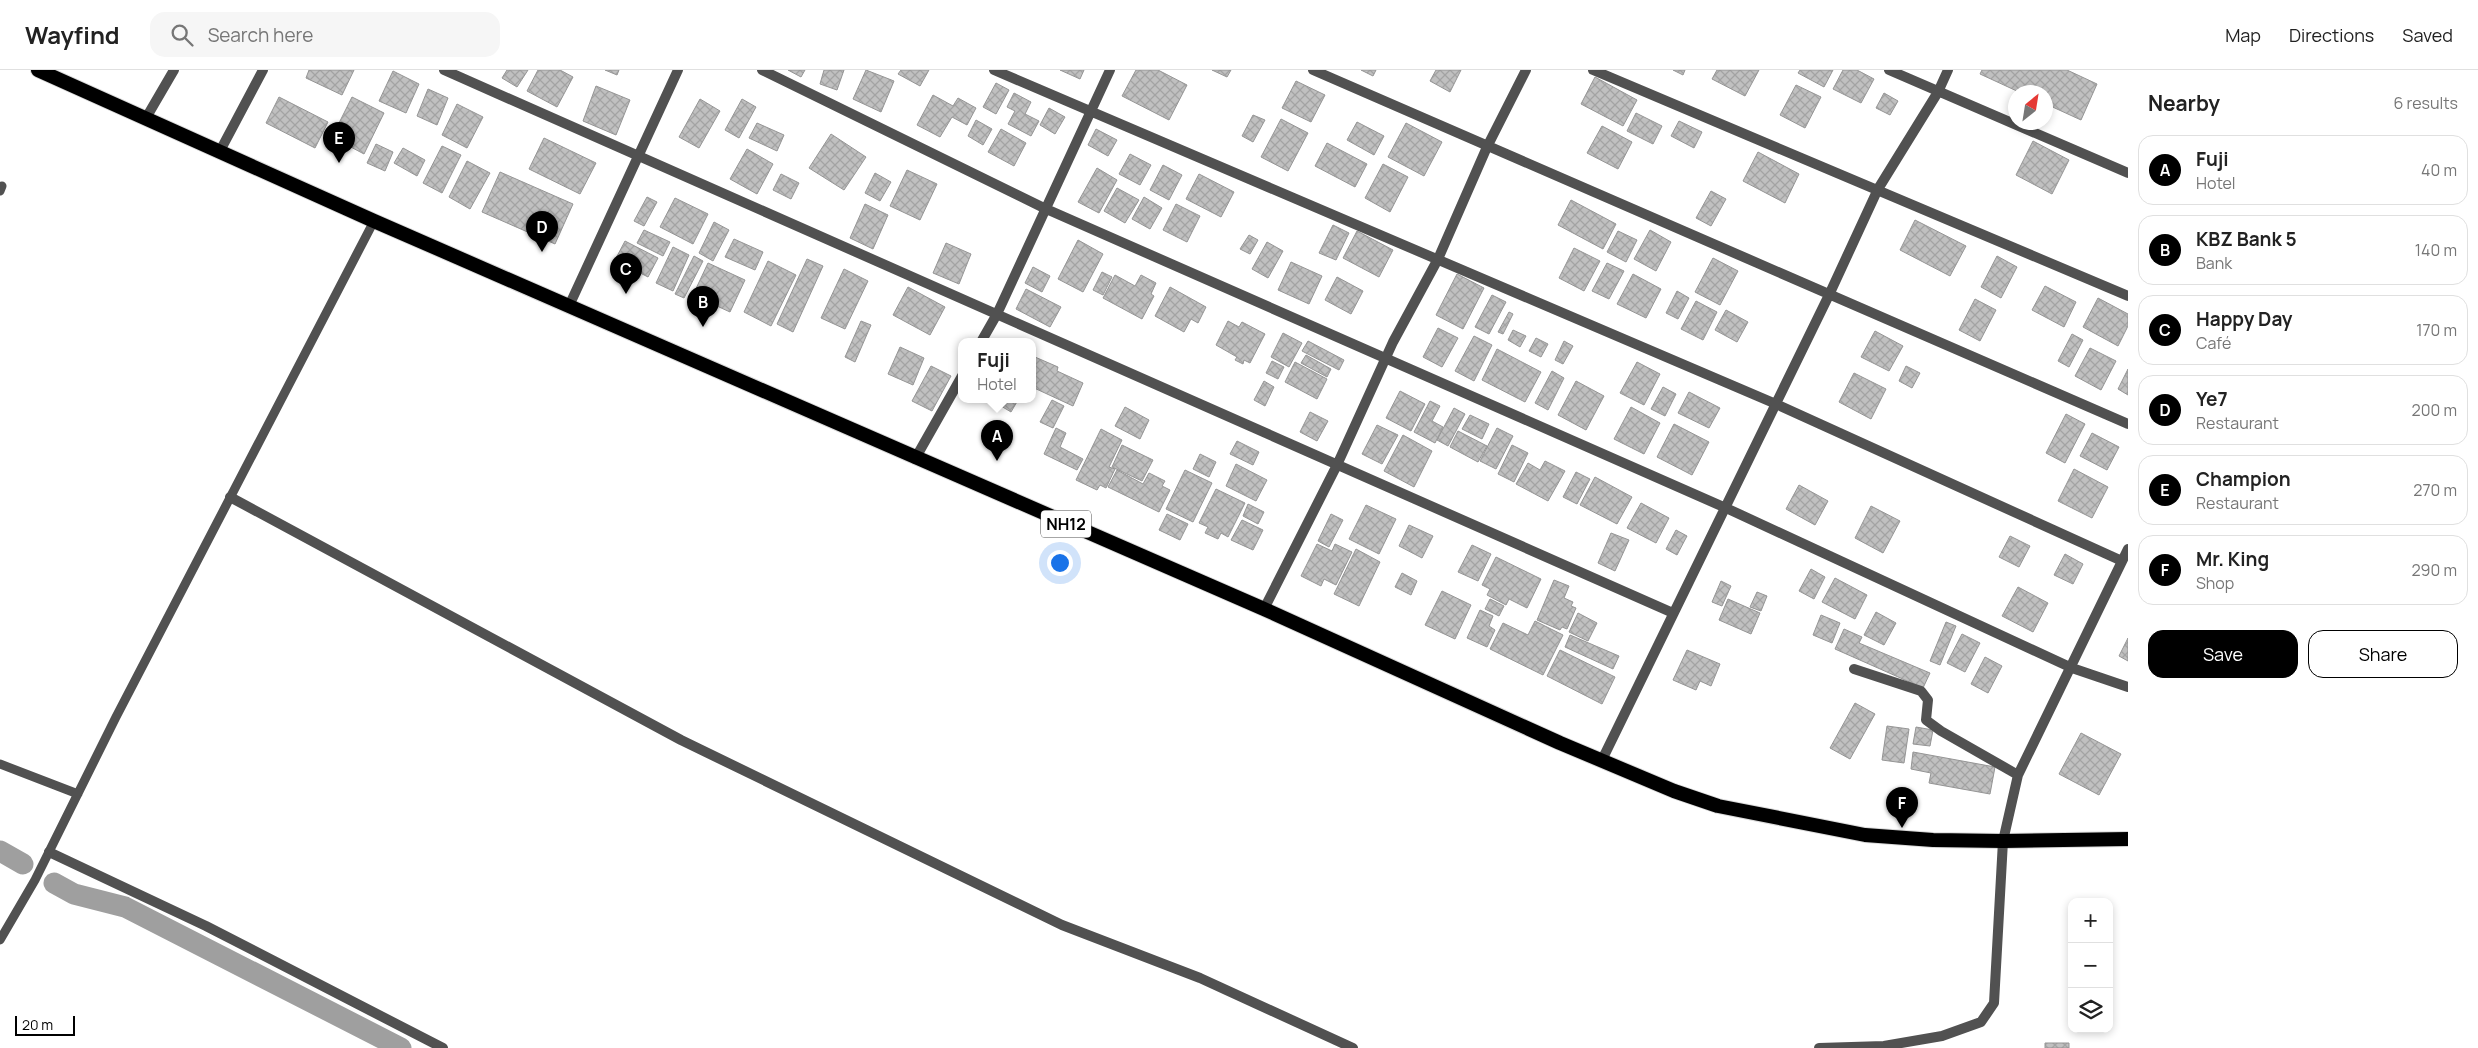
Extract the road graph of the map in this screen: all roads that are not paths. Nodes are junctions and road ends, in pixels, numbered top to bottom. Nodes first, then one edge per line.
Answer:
1 (38, 70) edge
2 (174, 70) edge
3 (263, 70) edge
4 (444, 70) edge
5 (678, 70) edge
6 (762, 70) edge
7 (994, 70) edge
8 (1110, 70) edge
9 (1313, 70) edge
10 (1526, 70) edge
11 (1593, 70) edge
12 (1889, 70) edge
13 (1948, 70) edge
14 (1938, 92) junction
15 (1091, 113) junction
16 (146, 118) junction
17 (1487, 147) junction
18 (220, 151) junction
19 (639, 156) junction
20 (2128, 173) edge
21 (1878, 189) junction
22 (1044, 208) junction
23 (374, 221) junction
24 (1438, 259) junction
25 (1829, 295) junction
26 (2128, 296) edge
27 (569, 306) junction
28 (997, 314) junction
29 (983, 338) edge
30 (1385, 360) junction
31 (958, 383) edge
32 (1776, 404) junction
33 (2128, 424) edge
34 (915, 458) junction
35 (1337, 466) junction
36 (230, 498) junction
37 (1726, 508) junction
38 (2128, 549) edge
39 (2122, 561) junction
40 (1264, 609) junction
41 (1673, 613) junction
42 (2072, 668) junction
43 (1854, 669) dead end
44 (2128, 687) edge
45 (1602, 760) junction
46 (0, 764) edge
47 (2018, 775) junction
48 (78, 794) junction
49 (2128, 839) edge
50 (2003, 841) junction
51 (50, 852) junction
52 (0, 940) edge
53 (443, 1048) edge
54 (1353, 1048) edge
55 (1819, 1048) edge

1 - 16 highway, NH12
2 - 16 street
3 - 18 street
4 - 19 street
5 - 19 street
6 - 22 street
7 - 15 street
8 - 15 street
9 - 17 street
10 - 17 street
11 - 21 street
12 - 14 street
13 - 14 street
14 - 20 street
14 - 21 street
15 - 22 street
15 - 24 street
16 - 18 highway, NH12
17 - 24 street
17 - 25 street
18 - 23 highway, NH12
19 - 27 street
19 - 28 street
21 - 25 street
21 - 26 street
22 - 28 street
22 - 30 street
23 - 27 highway, NH12
23 - 36 lane
24 - 30 street
24 - 32 street
25 - 32 street
25 - 33 street
27 - 34 highway, NH12
28 - 29 street
28 - 35 street
30 - 35 street
30 - 37 street
31 - 34 street
32 - 37 street
32 - 39 street
34 - 40 highway, NH12
35 - 40 street
35 - 41 street
36 - 48 lane
36 - 54 street
37 - 41 street
37 - 42 street
38 - 39 street
39 - 42 street
40 - 45 highway, NH12
41 - 45 street
42 - 44 street
42 - 47 street
43 - 47 street
45 - 50 highway, NH12
46 - 48 lane
47 - 50 street
48 - 51 lane
49 - 50 highway, NH12
50 - 55 street
51 - 52 lane
51 - 53 street

